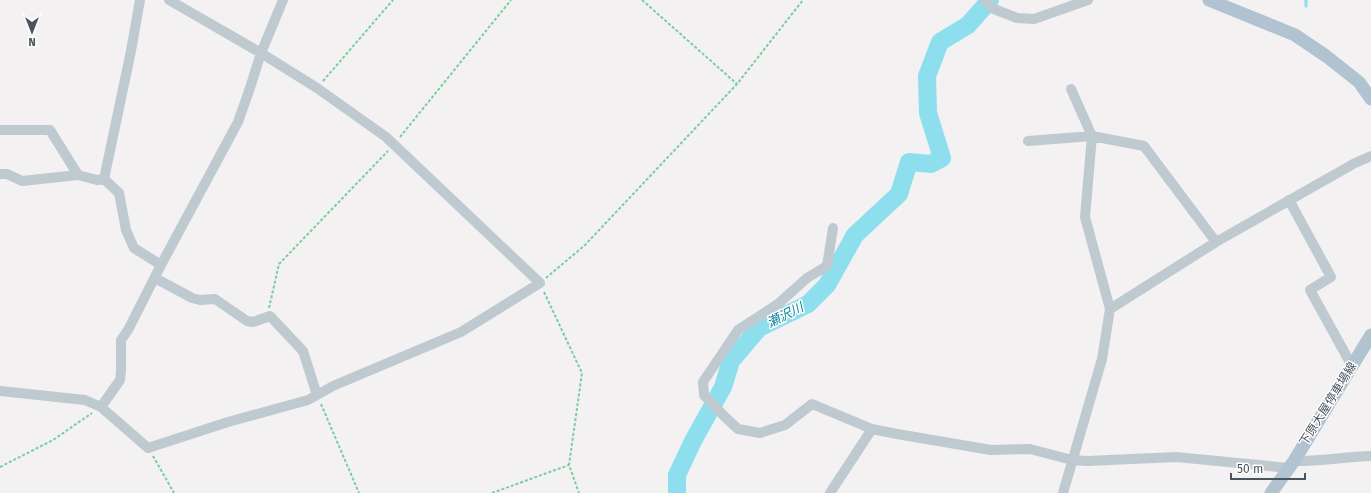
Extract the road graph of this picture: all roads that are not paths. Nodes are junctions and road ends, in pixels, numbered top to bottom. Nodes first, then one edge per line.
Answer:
1 (140, 0) edge
2 (169, 0) edge
3 (283, 0) edge
4 (984, 0) edge
5 (1088, 0) edge
6 (1209, 0) edge
7 (261, 53) junction
8 (1071, 89) dead end
9 (1371, 99) edge
10 (0, 130) edge
11 (1092, 136) junction
12 (1028, 141) dead end
13 (1371, 156) edge
14 (0, 174) edge
15 (78, 175) junction
16 (104, 179) junction
17 (1289, 200) junction
18 (833, 228) dead end
19 (1216, 242) junction
20 (161, 265) junction
21 (154, 278) junction
22 (1110, 309) junction
23 (1371, 335) edge
24 (1352, 366) junction
25 (0, 391) edge
26 (317, 395) junction
27 (101, 407) junction
28 (872, 429) junction
29 (1371, 456) edge
30 (1072, 460) junction
31 (1291, 464) junction
32 (830, 493) edge
33 (1063, 493) edge
34 (1271, 493) edge

1 - 16 street
2 - 7 street
3 - 7 street
4 - 5 street
6 - 9 main road
7 - 20 street
7 - 26 street
8 - 11 street
10 - 15 street
11 - 12 street
11 - 19 street
11 - 22 street
13 - 17 street
14 - 15 street
15 - 16 street
16 - 20 street
17 - 19 street
17 - 24 street
18 - 28 street
19 - 22 street
20 - 21 street
21 - 26 street
21 - 27 street
22 - 30 street
23 - 24 main road, 下原大屋停車場線
24 - 31 main road, 下原大屋停車場線
25 - 27 street
26 - 27 street
28 - 30 street
28 - 32 street
29 - 31 street
30 - 31 street
30 - 33 street
31 - 34 main road, 下原大屋停車場線

